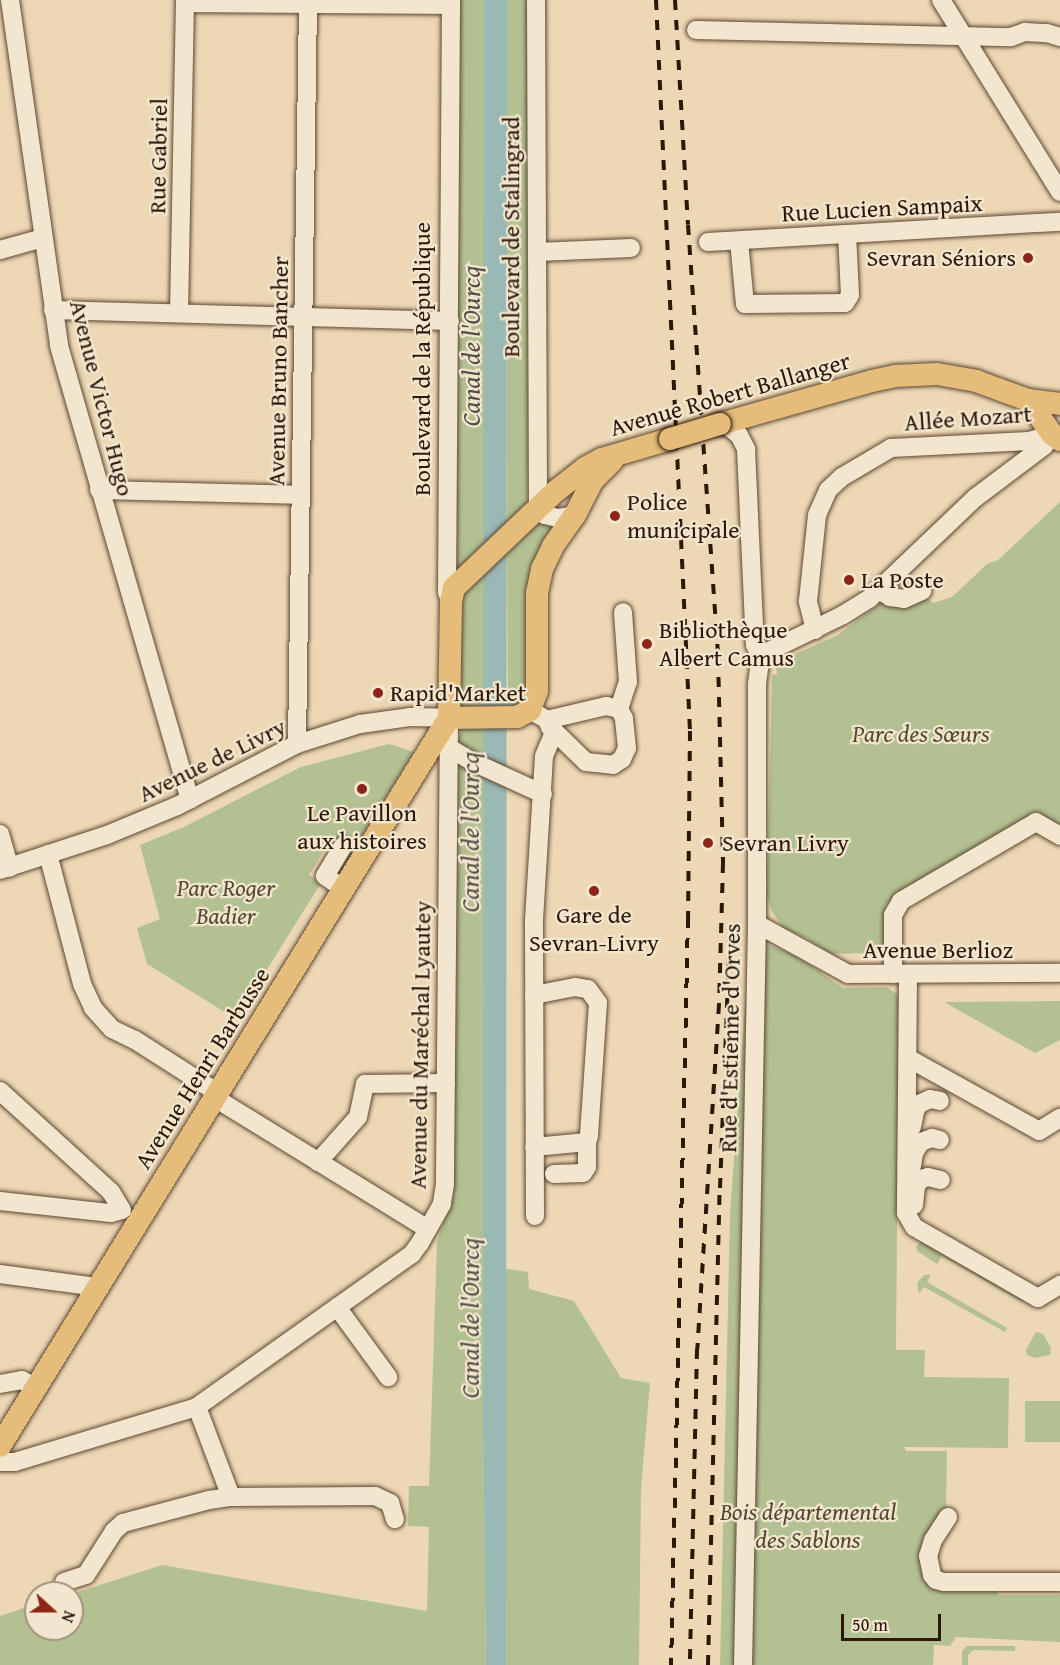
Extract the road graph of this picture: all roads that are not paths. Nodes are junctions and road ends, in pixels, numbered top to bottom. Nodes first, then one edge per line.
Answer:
1 (10, 0) edge
2 (536, 0) edge
3 (941, 0) edge
4 (185, 1) edge
5 (308, 2) edge
6 (451, 3) edge
7 (696, 30) dead end
8 (962, 35) junction
9 (1060, 37) edge
10 (1060, 192) edge
11 (1060, 222) edge
12 (847, 234) junction
13 (43, 238) junction
14 (740, 241) junction
15 (708, 242) dead end
16 (631, 248) dead end
17 (0, 250) edge
18 (538, 252) junction
19 (53, 310) junction
20 (179, 313) junction
21 (303, 319) junction
22 (450, 321) junction
23 (1028, 400) junction
24 (1060, 404) edge
25 (722, 423) junction
26 (1057, 434) edge
27 (1008, 441) junction
28 (619, 455) junction
29 (1020, 465) junction
30 (539, 475) junction
31 (99, 490) junction
32 (556, 491) junction
33 (300, 495) junction
34 (538, 508) junction
35 (569, 521) junction
36 (879, 590) junction
37 (922, 591) dead end
38 (451, 602) junction
39 (623, 612) dead end
40 (814, 630) junction
41 (761, 654) junction
42 (618, 709) junction
43 (460, 718) junction
44 (542, 724) junction
45 (297, 744) junction
46 (448, 747) junction
47 (543, 788) junction
48 (190, 799) junction
49 (0, 834) edge
50 (1060, 836) edge
51 (343, 846) dead end
52 (48, 854) junction
53 (5, 869) edge
54 (345, 890) junction
55 (756, 924) junction
56 (1060, 973) edge
57 (900, 974) junction
58 (534, 995) junction
59 (908, 1058) junction
60 (446, 1083) junction
61 (0, 1091) edge
62 (217, 1096) junction
63 (940, 1101) dead end
64 (1060, 1118) edge
65 (907, 1139) junction
66 (940, 1140) dead end
67 (587, 1142) junction
68 (534, 1147) junction
69 (318, 1162) junction
70 (554, 1174) dead end
71 (906, 1178) junction
72 (941, 1180) dead end
73 (0, 1201) edge
74 (131, 1214) junction
75 (535, 1216) dead end
76 (914, 1227) junction
77 (428, 1230) junction
78 (0, 1274) edge
79 (1060, 1285) edge
80 (98, 1287) junction
81 (337, 1307) junction
82 (388, 1377) dead end
83 (0, 1384) edge
84 (36, 1388) junction
85 (197, 1407) junction
86 (0, 1446) edge
87 (0, 1462) edge
88 (231, 1497) junction
89 (948, 1517) dead end
90 (395, 1519) dead end
91 (67, 1581) edge
92 (1060, 1582) edge
93 (743, 1665) edge

1 - 13 street, Avenue Victor Hugo
2 - 18 street, Boulevard de Stalingrad
3 - 8 street
4 - 5 street
4 - 20 street, Rue Gabriel
5 - 6 street
5 - 21 street, Avenue Bruno Bancher
6 - 22 street, Boulevard de la République
7 - 8 street
8 - 9 street
8 - 10 street
11 - 12 street, Rue Lucien Sampaix
12 - 14 street, Rue Lucien Sampaix
12 - 14 street
13 - 17 street
13 - 19 street, Avenue Victor Hugo
14 - 15 street, Rue Lucien Sampaix
16 - 18 street
18 - 30 street, Boulevard de Stalingrad
19 - 20 street
19 - 31 street, Avenue Victor Hugo
20 - 21 street
21 - 22 street
21 - 33 street, Avenue Bruno Bancher
22 - 38 street, Boulevard de la République
23 - 24 main road, Avenue Robert Ballanger
23 - 25 main road, Avenue Robert Ballanger
23 - 26 main road
25 - 28 main road, Avenue Robert Ballanger, bridge
25 - 41 street, Rue d'Estienne d'Orves
26 - 27 street, Allée Mozart
26 - 29 street
27 - 29 street
27 - 40 street, Allée Mozart
28 - 32 main road, Avenue Robert Ballanger
28 - 35 main road
29 - 36 street
30 - 32 street
30 - 34 street, Boulevard de Stalingrad
31 - 33 street
31 - 48 street, Avenue Victor Hugo
32 - 34 main road, Avenue Robert Ballanger
32 - 35 street
33 - 45 street, Avenue Bruno Bancher
34 - 35 street
34 - 38 main road, Avenue Robert Ballanger
35 - 44 main road
36 - 37 street
36 - 40 street
38 - 43 main road, Boulevard de la République
39 - 42 street
40 - 41 street
41 - 55 street, Rue d'Estienne d'Orves
42 - 44 street
42 - 44 street
43 - 44 main road
43 - 45 street, Avenue de Livry
43 - 46 street, Avenue du Maréchal Lyautey
43 - 54 main road, Avenue Henri Barbusse
44 - 47 street
45 - 48 street, Avenue de Livry
46 - 47 street
46 - 60 street, Avenue du Maréchal Lyautey
47 - 58 street
48 - 52 street, Avenue de Livry
49 - 53 street
50 - 57 street
51 - 54 street
52 - 53 street, Avenue de Livry
52 - 62 street
54 - 62 main road, Avenue Henri Barbusse
55 - 57 street, Avenue Berlioz
55 - 93 street, Rue d'Estienne d'Orves
56 - 57 street, Avenue Berlioz
57 - 59 street
58 - 67 street
58 - 68 street
59 - 64 street
59 - 65 street
60 - 69 street
60 - 77 street, Avenue du Maréchal Lyautey
61 - 74 street
62 - 69 street
62 - 74 main road, Avenue Henri Barbusse
63 - 65 street
65 - 71 street
66 - 71 street
67 - 68 street
67 - 70 street
68 - 75 street
69 - 77 street
71 - 76 street
72 - 76 street
73 - 74 street
74 - 80 main road, Avenue Henri Barbusse
76 - 79 street
77 - 81 street, Avenue du Maréchal Lyautey
78 - 80 street
80 - 84 main road, Avenue Henri Barbusse
81 - 82 street
81 - 85 street, Avenue du Maréchal Lyautey
83 - 84 street
84 - 86 main road, Avenue Henri Barbusse
85 - 87 street, Avenue du Maréchal Lyautey
85 - 88 street
88 - 90 street
88 - 91 street
89 - 92 street

